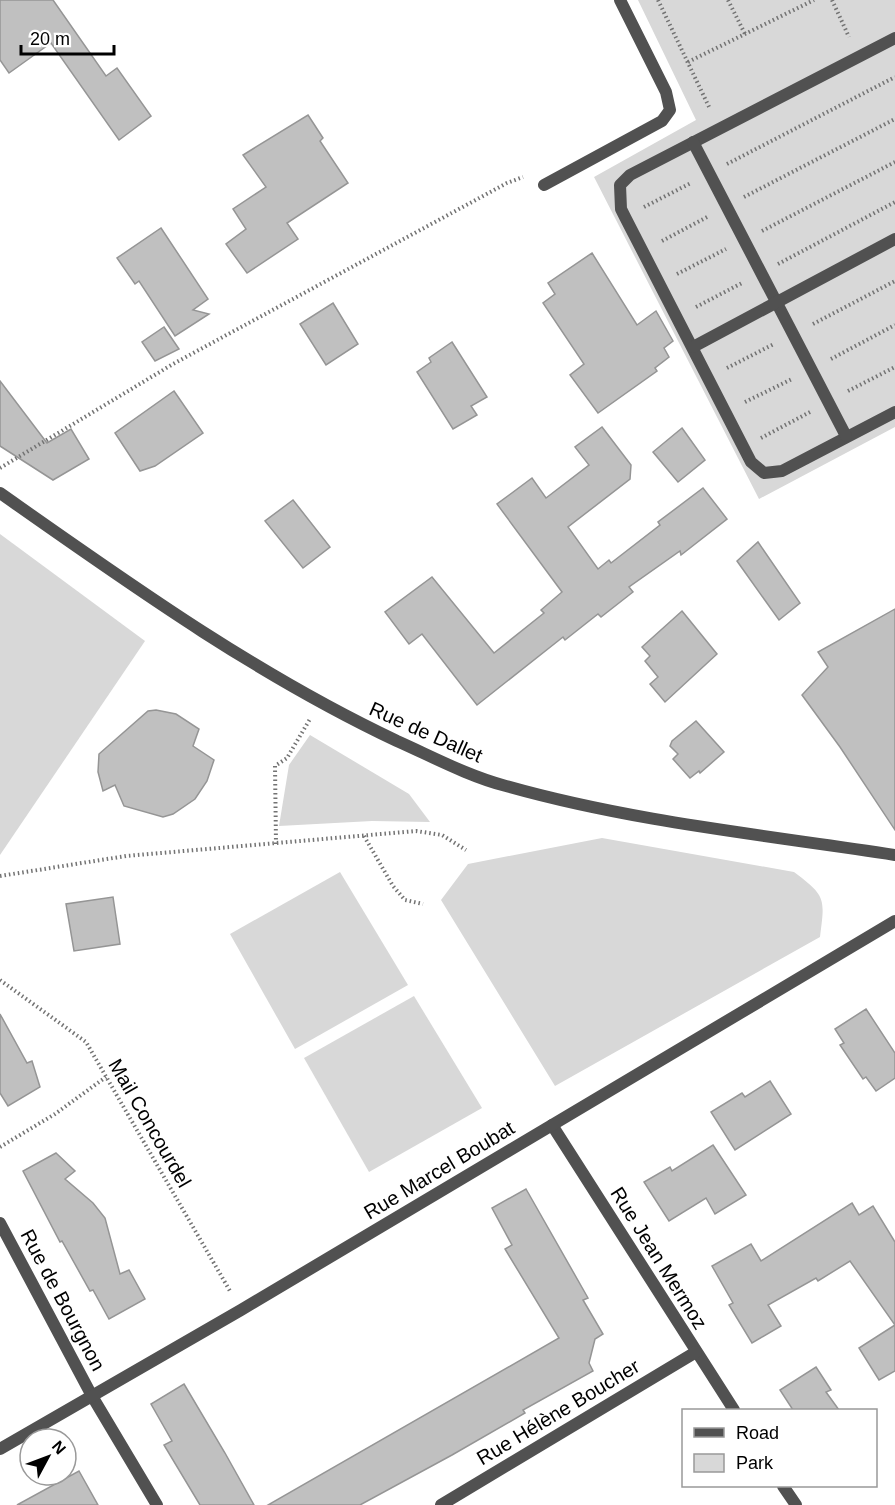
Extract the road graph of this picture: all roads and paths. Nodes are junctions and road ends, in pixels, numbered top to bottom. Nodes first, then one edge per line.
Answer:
1 (620, 0) edge
2 (658, 0) edge
3 (728, 0) edge
4 (814, 0) edge
5 (832, 0) edge
6 (745, 34) junction
7 (895, 38) edge
8 (859, 57) junction
9 (688, 62) junction
10 (895, 77) edge
11 (895, 118) edge
12 (720, 129) junction
13 (693, 142) junction
14 (895, 162) edge
15 (709, 174) junction
16 (544, 185) joint
17 (895, 202) edge
18 (726, 207) junction
19 (625, 217) junction
20 (895, 239) edge
21 (744, 240) junction
22 (643, 252) junction
23 (761, 273) junction
24 (660, 283) junction
25 (777, 303) junction
26 (677, 317) junction
27 (693, 347) junction
28 (895, 412) edge
29 (846, 436) junction
30 (0, 468) edge
31 (0, 493) edge
32 (297, 690) junction
33 (363, 836) junction
34 (276, 844) junction
35 (466, 850) dead end
36 (895, 855) edge
37 (0, 876) edge
38 (423, 904) dead end
39 (895, 921) edge
40 (0, 980) edge
41 (106, 1077) junction
42 (552, 1125) junction
43 (0, 1147) edge
44 (0, 1223) edge
45 (241, 1310) junction
46 (696, 1352) junction
47 (92, 1396) junction
48 (733, 1409) edge
49 (0, 1449) edge
50 (784, 1487) edge
51 (156, 1505) edge
52 (441, 1505) edge
53 (795, 1505) edge

1 - 16 street
2 - 9 path
3 - 6 path
4 - 6 path
5 - 8 path
6 - 9 path
7 - 8 street
8 - 12 street
9 - 12 path
10 - 15 path
11 - 18 path
12 - 13 street
13 - 15 street
13 - 19 street
14 - 21 path
15 - 18 street
15 - 19 path
16 - 30 path
17 - 23 path
18 - 21 street
18 - 22 path
19 - 22 street
20 - 25 street
21 - 23 street
21 - 24 path
22 - 24 street
23 - 25 street
23 - 26 path
24 - 26 street
25 - 27 street
25 - 29 street
26 - 27 street
27 - 29 street
28 - 29 street
31 - 32 street, Rue de Dallet
32 - 34 path
32 - 36 street, Rue de Dallet
33 - 34 path
33 - 35 path
33 - 38 path
34 - 37 path
39 - 42 street, Rue Marcel Boubat
40 - 41 path, Mail Concourdel
41 - 43 path
41 - 45 path, Mail Concourdel
42 - 45 street, Rue Marcel Boubat
42 - 46 street, Rue Jean Mermoz
44 - 47 street, Rue de Bourgnon
45 - 47 street, Rue Marcel Boubat
46 - 48 street, Rue Jean Mermoz
46 - 52 street, Rue Hélène Boucher
47 - 49 street, Rue Marcel Boubat
47 - 51 street
50 - 53 street

